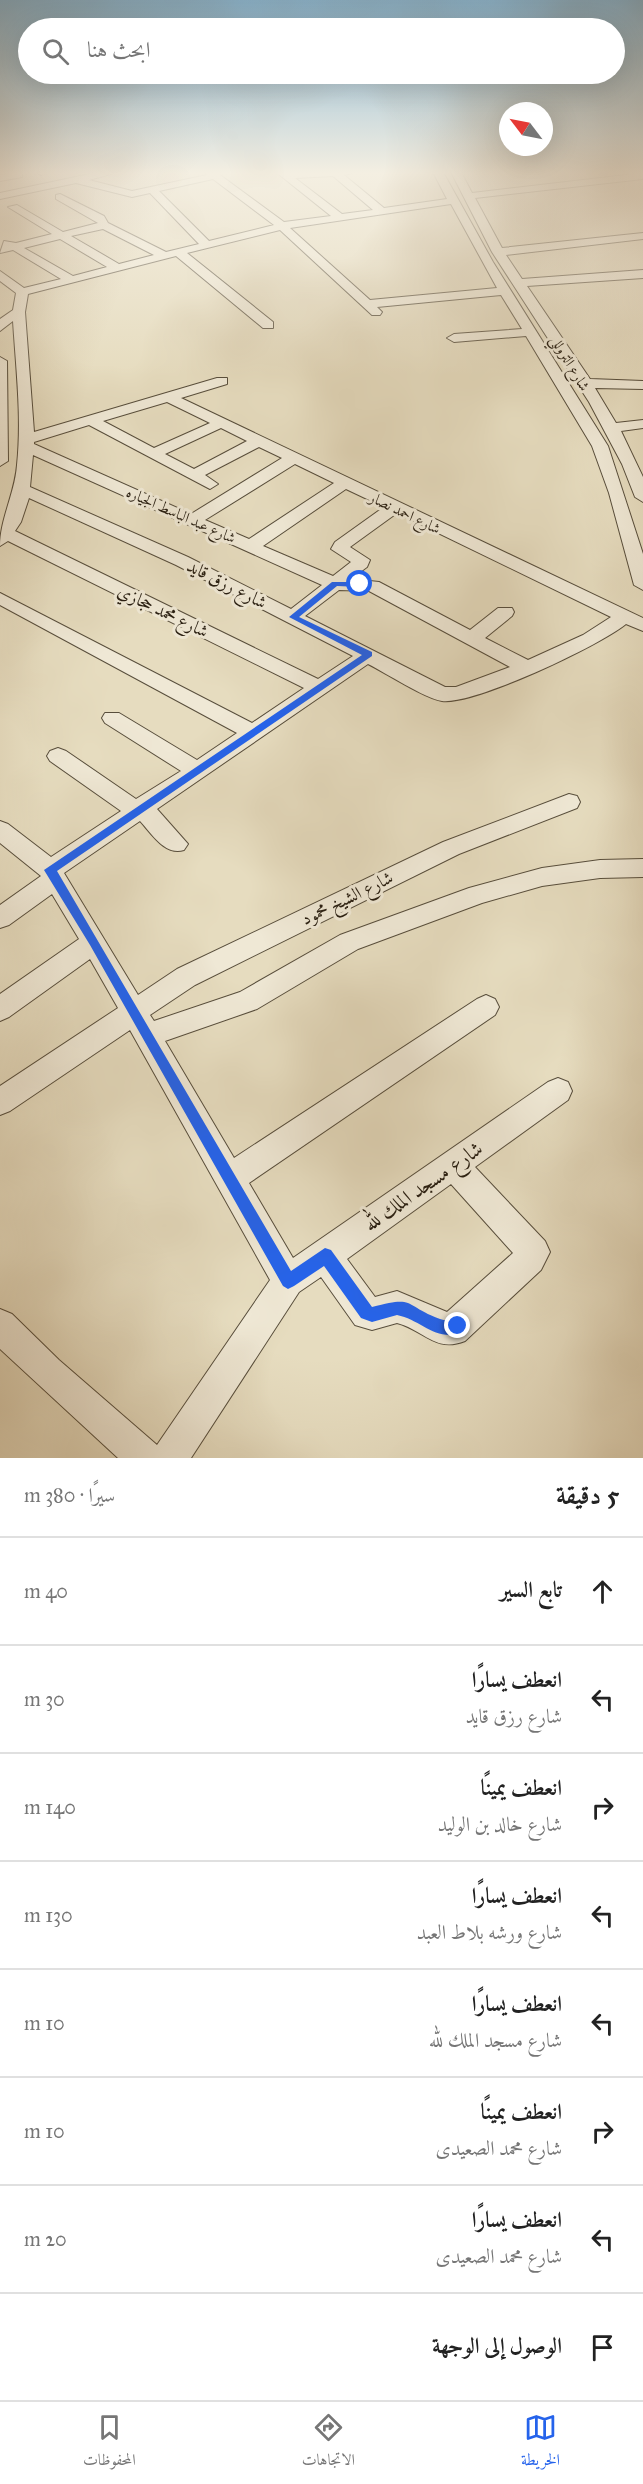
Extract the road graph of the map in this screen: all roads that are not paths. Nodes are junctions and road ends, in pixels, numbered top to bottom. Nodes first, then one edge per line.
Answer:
1 (4, 240) edge
2 (41, 240) edge
3 (66, 240) edge
4 (134, 240) edge
5 (202, 240) edge
6 (223, 240) edge
7 (297, 240) edge
8 (476, 240) edge
9 (492, 240) edge
10 (515, 240) edge
11 (583, 240) edge
12 (206, 244) junction
13 (15, 246) junction
14 (495, 246) junction
15 (0, 250) edge
16 (177, 252) junction
17 (163, 255) junction
18 (116, 267) junction
19 (643, 274) edge
20 (70, 279) junction
21 (3, 281) edge
22 (519, 283) junction
23 (506, 291) junction
24 (22, 292) junction
25 (6, 320) edge
26 (268, 325) dead end
27 (532, 332) junction
28 (454, 338) dead end
29 (0, 361) edge
30 (0, 369) edge
31 (0, 378) edge
32 (222, 381) dead end
33 (583, 383) junction
34 (643, 385) edge
35 (168, 397) junction
36 (1, 401) edge
37 (92, 420) junction
38 (221, 423) junction
39 (643, 424) edge
40 (612, 428) junction
41 (258, 441) junction
42 (27, 443) junction
43 (154, 453) junction
44 (293, 458) junction
45 (0, 461) edge
46 (638, 468) edge
47 (194, 475) junction
48 (344, 483) junction
49 (210, 484) dead end
50 (22, 489) junction
51 (643, 497) edge
52 (394, 508) junction
53 (194, 520) junction
54 (4, 538) edge
55 (251, 546) junction
56 (335, 584) junction
57 (643, 585) edge
58 (0, 598) edge
59 (505, 612) dead end
60 (624, 616) junction
61 (293, 617) junction
62 (643, 625) edge
63 (471, 639) junction
64 (368, 654) junction
65 (525, 667) junction
66 (320, 688) junction
67 (112, 718) dead end
68 (253, 733) junction
69 (58, 756) dead end
70 (196, 770) junction
71 (569, 802) dead end
72 (138, 808) junction
73 (0, 830) edge
74 (176, 844) dead end
75 (643, 868) edge
76 (52, 874) junction
77 (0, 918) edge
78 (94, 942) junction
79 (486, 1007) dead end
80 (0, 1009) edge
81 (141, 1024) junction
82 (558, 1091) dead end
83 (0, 1102) edge
84 (453, 1165) junction
85 (230, 1178) junction
86 (325, 1256) junction
87 (288, 1281) junction
88 (0, 1326) edge
89 (145, 1458) edge
90 (170, 1458) edge

1 - 13 street
2 - 13 street
3 - 18 street
4 - 17 street
5 - 12 street
6 - 12 street
7 - 23 street
8 - 23 street, شارع التروللي
9 - 14 street, شارع التروللي
10 - 14 street
11 - 14 street
12 - 16 street
13 - 15 street
13 - 20 street
14 - 22 street, شارع التروللي
16 - 17 street
16 - 26 street
17 - 18 street
18 - 20 street
19 - 22 street
20 - 24 street
21 - 24 street
22 - 33 street, شارع التروللي
23 - 27 street, شارع التروللي
24 - 25 street
25 - 42 street
27 - 28 street
27 - 57 street, شارع التروللي
29 - 30 street
30 - 31 street
31 - 36 street
32 - 35 street
33 - 34 street
33 - 40 street, شارع التروللي
35 - 37 street
35 - 38 street, شارع احمد نصار
36 - 45 street
37 - 42 street
37 - 43 street
38 - 41 street, شارع احمد نصار
38 - 43 street
39 - 40 street
40 - 46 street, شارع التروللي
41 - 44 street, شارع احمد نصار
41 - 47 street
42 - 50 street
42 - 53 street, شارع عبد الباسط الجياره
43 - 47 street
44 - 48 street, شارع احمد نصار
44 - 53 street
46 - 51 street, شارع التروللي
47 - 49 street
48 - 52 street, شارع احمد نصار
48 - 55 street
50 - 54 street
50 - 61 street, شارع رزق قايد
52 - 56 street
52 - 60 street, شارع احمد نصار
53 - 55 street, شارع عبد الباسط الجياره
54 - 66 street, شارع محمد حجازي
55 - 56 street, شارع عبد الباسط الجياره
56 - 61 street
56 - 63 street
58 - 68 street
59 - 63 street
60 - 62 street, شارع احمد نصار
60 - 65 street, شارع رزق قايد
61 - 64 street, شارع رزق قايد
63 - 65 street
64 - 65 street, شارع رزق قايد
64 - 66 street
66 - 68 street
67 - 70 street
68 - 70 street
69 - 72 street
70 - 72 street
71 - 81 street, شارع الشيخ محمود
72 - 74 street
72 - 76 street
73 - 76 street
75 - 81 street
76 - 77 street
76 - 78 street
78 - 80 street
78 - 81 street
79 - 85 street
81 - 83 street
81 - 85 street
82 - 84 street, شارع مسجد الملك لله
84 - 86 street, شارع مسجد الملك لله
84 - 86 street
85 - 87 street
86 - 87 street, شارع مسجد الملك لله
87 - 90 street
88 - 89 street

